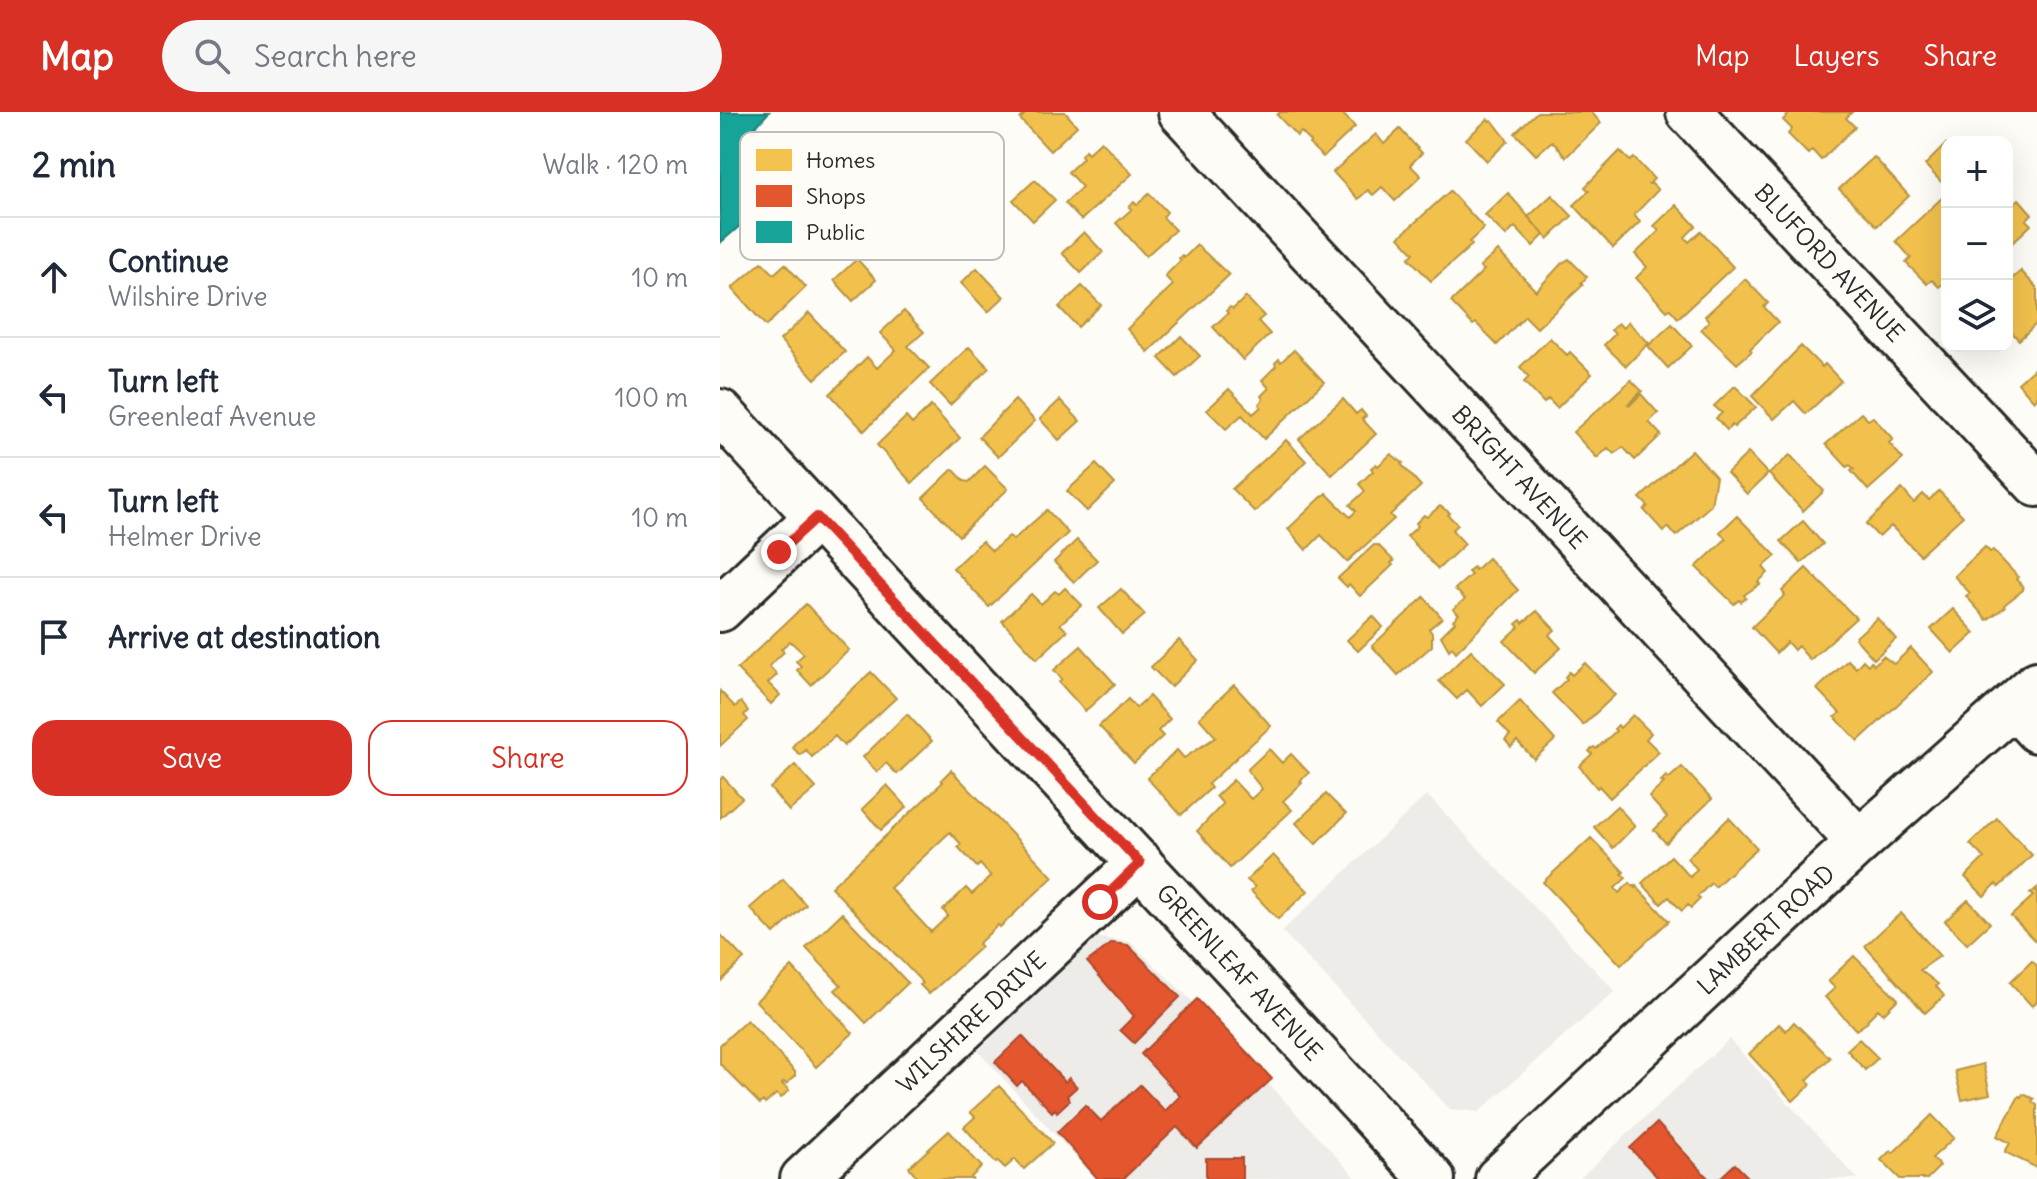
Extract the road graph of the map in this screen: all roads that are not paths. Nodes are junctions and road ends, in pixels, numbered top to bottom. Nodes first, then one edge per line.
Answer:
1 (1181, 112) edge
2 (1689, 112) edge
3 (720, 412) edge
4 (2037, 484) edge
5 (817, 517) junction
6 (720, 609) edge
7 (2029, 706) edge
8 (1859, 842) junction
9 (1140, 863) junction
10 (803, 1179) edge
11 (1432, 1179) edge
12 (1498, 1179) edge

1 - 8 street, BRIGHT AVENUE
2 - 4 street, BLUFORD AVENUE
3 - 5 street, GREENLEAF AVENUE
5 - 6 street
5 - 9 street, GREENLEAF AVENUE
7 - 8 street, LAMBERT ROAD
8 - 12 street, LAMBERT ROAD
9 - 10 street, WILSHIRE DRIVE
9 - 11 street, GREENLEAF AVENUE

